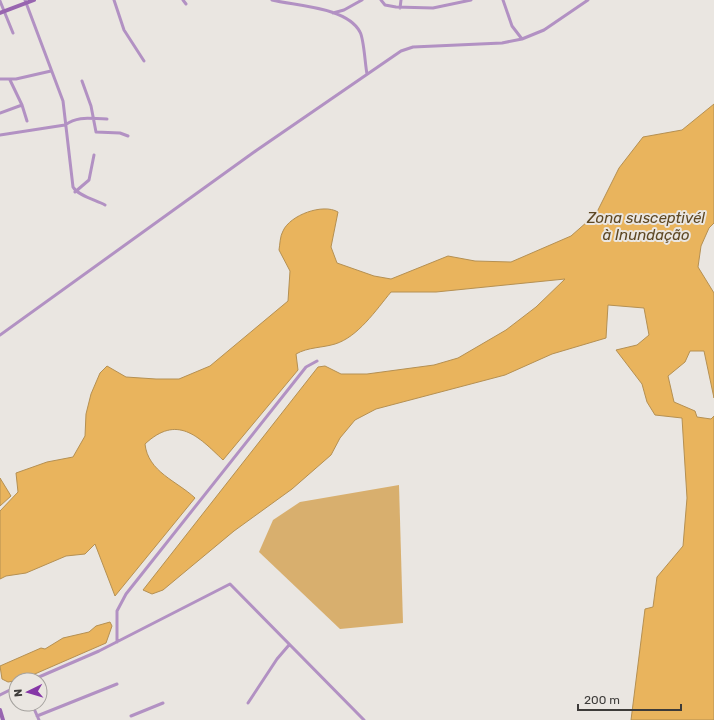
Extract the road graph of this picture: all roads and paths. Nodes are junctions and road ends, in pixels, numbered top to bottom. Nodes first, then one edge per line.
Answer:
1 (0, 0) edge
2 (34, 0) edge
3 (114, 0) edge
4 (183, 0) edge
5 (272, 0) edge
6 (362, 0) edge
7 (380, 0) edge
8 (401, 0) edge
9 (471, 0) edge
10 (503, 0) edge
11 (588, 0) edge
12 (26, 2) edge
13 (186, 4) dead end
14 (400, 8) junction
15 (5, 11) junction
16 (0, 13) edge
17 (333, 13) junction
18 (13, 33) dead end
19 (522, 39) junction
20 (144, 61) dead end
21 (51, 71) junction
22 (367, 74) junction
23 (0, 79) edge
24 (10, 80) junction
25 (82, 81) dead end
26 (22, 105) junction
27 (0, 113) edge
28 (95, 119) junction
29 (107, 119) dead end
30 (27, 121) dead end
31 (65, 125) junction
32 (0, 135) edge
33 (128, 136) dead end
34 (94, 156) dead end
35 (75, 192) junction
36 (105, 205) dead end
37 (0, 336) edge
38 (317, 361) dead end
39 (117, 642) junction
40 (289, 645) junction
41 (48, 673) edge
42 (117, 684) dead end
43 (163, 703) dead end
44 (248, 703) dead end
45 (0, 710) edge
46 (35, 712) edge
47 (37, 716) junction
48 (131, 716) dead end
49 (3, 720) edge
50 (39, 720) edge
51 (364, 720) edge

1 - 15 street
2 - 12 street
3 - 20 street
4 - 13 street
5 - 17 street
6 - 17 street
7 - 14 street
8 - 14 street
9 - 14 street
10 - 19 street
11 - 19 street
12 - 15 street
12 - 21 street
15 - 16 street
15 - 18 street
17 - 22 street
19 - 22 street
21 - 24 street
21 - 31 street
22 - 37 street
23 - 24 street
24 - 26 street
25 - 28 street
26 - 27 street
26 - 30 street
28 - 29 street
28 - 31 street
28 - 33 street
31 - 32 street
31 - 35 street
34 - 35 street
35 - 36 street
38 - 39 street
39 - 40 street
39 - 41 street
40 - 44 street
40 - 51 street
42 - 47 street
43 - 48 street
45 - 49 street
46 - 47 street
47 - 50 street

